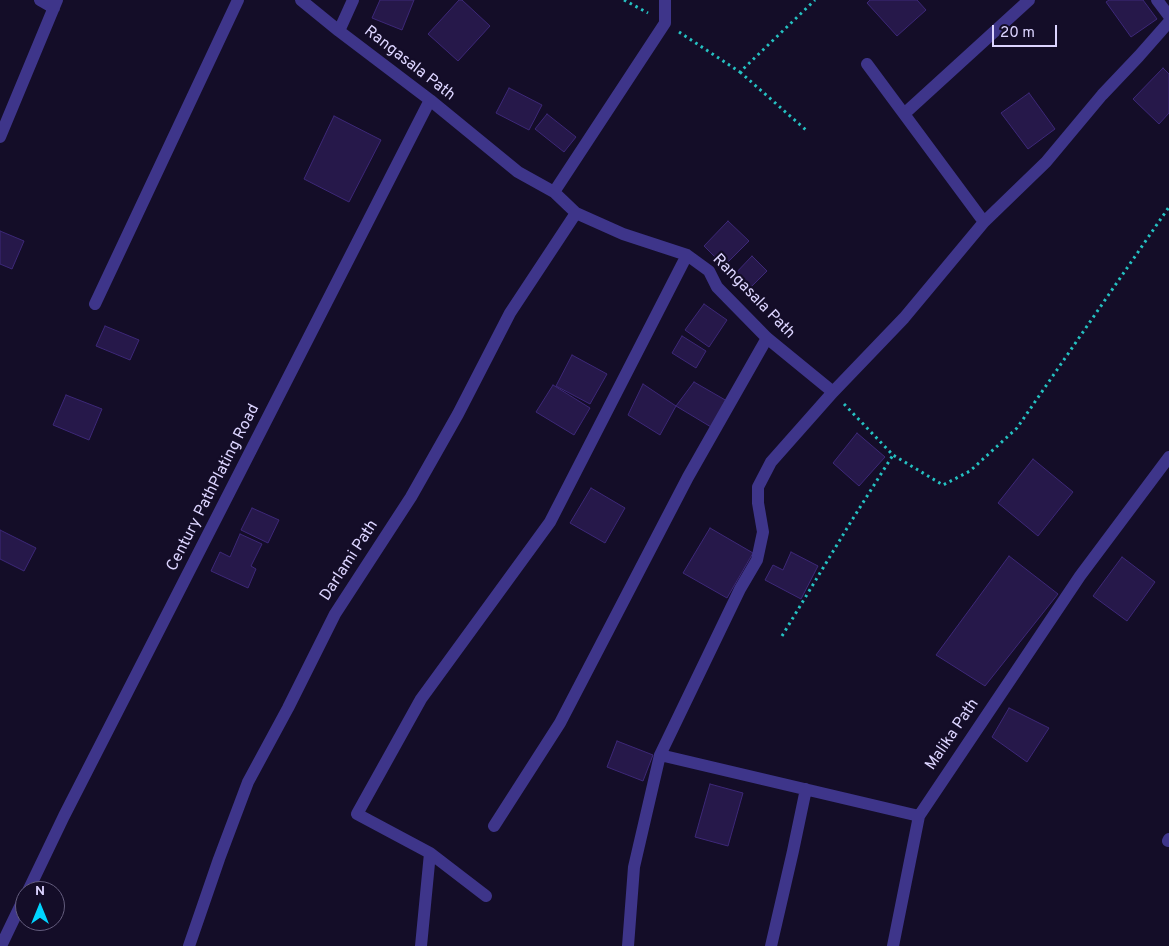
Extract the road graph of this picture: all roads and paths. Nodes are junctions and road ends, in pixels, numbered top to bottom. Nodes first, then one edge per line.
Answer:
1 (40, 0) edge
2 (238, 0) edge
3 (301, 0) edge
4 (353, 0) edge
5 (624, 0) edge
6 (665, 0) edge
7 (815, 0) edge
8 (1029, 0) edge
9 (1157, 0) edge
10 (56, 4) edge
11 (1169, 16) edge
12 (1169, 22) edge
13 (665, 23) junction
14 (339, 31) junction
15 (867, 64) dead end
16 (740, 72) junction
17 (430, 100) junction
18 (904, 114) junction
19 (806, 130) dead end
20 (0, 137) edge
21 (554, 192) junction
22 (1169, 207) edge
23 (576, 213) junction
24 (984, 222) junction
25 (687, 255) junction
26 (95, 304) dead end
27 (767, 338) junction
28 (833, 392) junction
29 (893, 455) junction
30 (1169, 458) edge
31 (782, 636) dead end
32 (660, 755) junction
33 (806, 789) junction
34 (919, 816) junction
35 (494, 826) dead end
36 (430, 853) junction
37 (33, 881) edge
38 (486, 896) dead end
39 (15, 917) edge
40 (1, 946) edge
41 (189, 946) edge
42 (421, 946) edge
43 (628, 946) edge
44 (771, 946) edge
45 (893, 946) edge

1 - 10 street
2 - 26 street
3 - 14 street, Rangasala Path
4 - 14 street
5 - 13 path
6 - 13 street
7 - 16 path
8 - 18 street
9 - 11 street
10 - 20 street
12 - 24 street
13 - 16 path
13 - 21 street
14 - 17 street, Rangasala Path
15 - 18 street
16 - 19 path
17 - 21 street, Rangasala Path
17 - 37 street, Century PathPlating Road
18 - 24 street
21 - 23 street, Rangasala Path
22 - 29 path
23 - 25 street, Rangasala Path
23 - 41 street, Darlami Path
24 - 28 street
25 - 27 street, Rangasala Path
25 - 36 street
27 - 28 street, Rangasala Path
27 - 35 street
28 - 29 path
28 - 32 street
29 - 31 path
30 - 34 street, Malika Path
32 - 33 street
32 - 43 street
33 - 34 street
33 - 44 street
34 - 45 street
36 - 38 street
36 - 42 street
39 - 40 street

